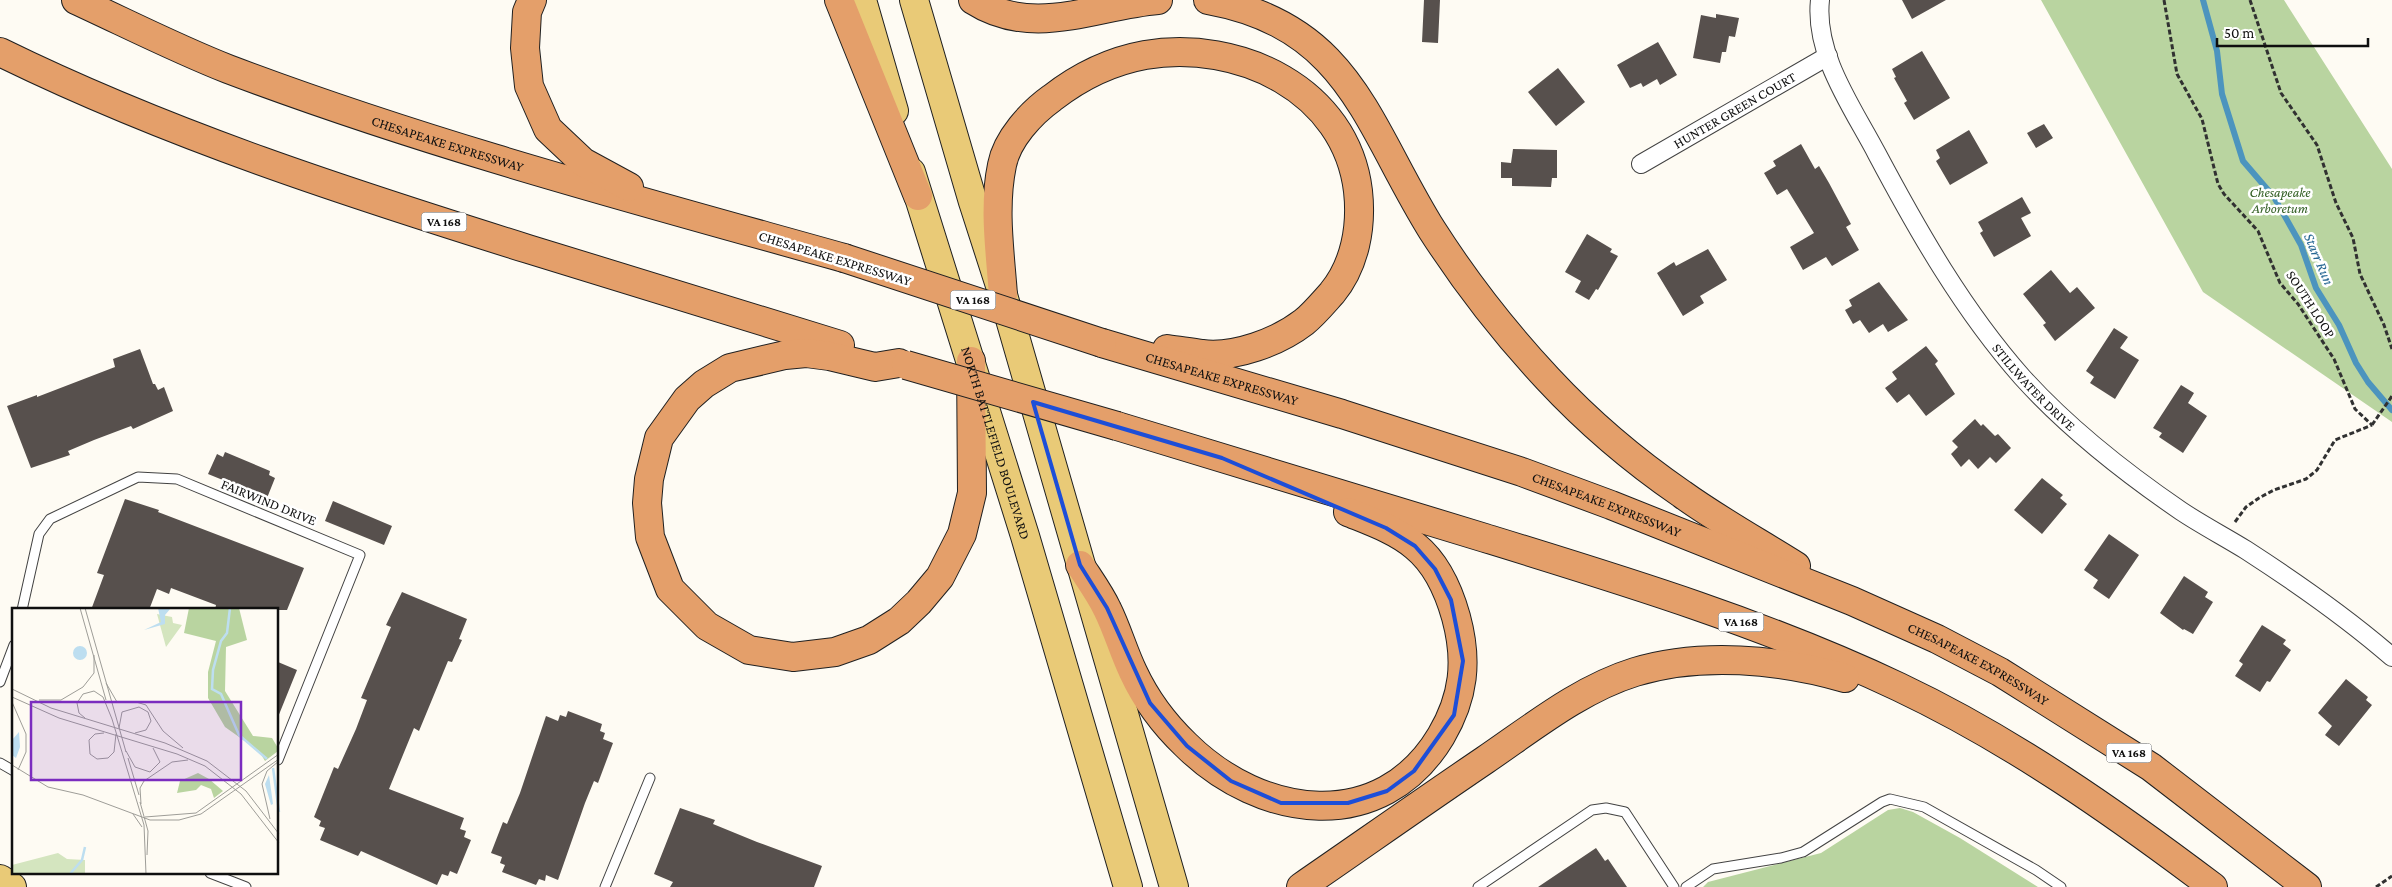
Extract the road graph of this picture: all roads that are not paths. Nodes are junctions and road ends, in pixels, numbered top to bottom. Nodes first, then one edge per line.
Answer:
1 (76, 0) edge
2 (532, 0) edge
3 (839, 0) edge
4 (862, 0) edge
5 (914, 0) edge
6 (973, 0) edge
7 (1158, 0) edge
8 (1208, 0) edge
9 (1820, 0) edge
10 (0, 52) edge
11 (1828, 56) junction
12 (1641, 164) dead end
13 (918, 196) junction
14 (670, 210) junction
15 (1003, 295) junction
16 (1102, 343) junction
17 (971, 361) junction
18 (902, 364) junction
19 (1222, 458) junction
20 (1080, 565) junction
21 (1852, 601) junction
22 (22, 608) edge
23 (12, 650) edge
24 (2392, 657) edge
25 (0, 682) edge
26 (1926, 701) junction
27 (279, 757) edge
28 (0, 762) edge
29 (12, 770) edge
30 (650, 778) dead end
31 (212, 874) edge
32 (0, 879) edge
33 (229, 881) edge
34 (12, 887) edge
35 (246, 887) edge
36 (606, 887) edge
37 (1128, 887) edge
38 (1174, 887) edge
39 (1300, 887) edge
40 (1478, 887) edge
41 (1674, 887) edge
42 (1686, 887) edge
43 (2061, 887) edge
44 (2213, 887) edge
45 (2307, 887) edge

1 - 14 highway, CHESAPEAKE EXPRESSWAY / VA 168
2 - 14 highway
3 - 13 highway
4 - 13 main road, NORTH BATTLEFIELD BOULEVARD
5 - 15 main road
6 - 7 highway
8 - 21 highway
9 - 11 street, STILLWATER DRIVE
10 - 18 highway, VA 168
11 - 12 street, HUNTER GREEN COURT
11 - 24 street, STILLWATER DRIVE
13 - 17 main road, NORTH BATTLEFIELD BOULEVARD
14 - 16 highway, CHESAPEAKE EXPRESSWAY / VA 168, bridge
15 - 16 highway
15 - 20 main road
16 - 21 highway, CHESAPEAKE EXPRESSWAY / VA 168
17 - 18 highway
17 - 37 main road, NORTH BATTLEFIELD BOULEVARD
18 - 19 highway, VA 168, bridge
19 - 20 highway
19 - 26 highway, VA 168
20 - 38 main road
21 - 45 highway, CHESAPEAKE EXPRESSWAY / VA 168
22 - 27 lane, FAIRWIND DRIVE
23 - 25 lane
26 - 39 highway
26 - 44 highway, VA 168
28 - 29 lane
30 - 36 lane
31 - 33 lane
32 - 34 main road
33 - 35 lane
40 - 41 lane
42 - 43 lane

